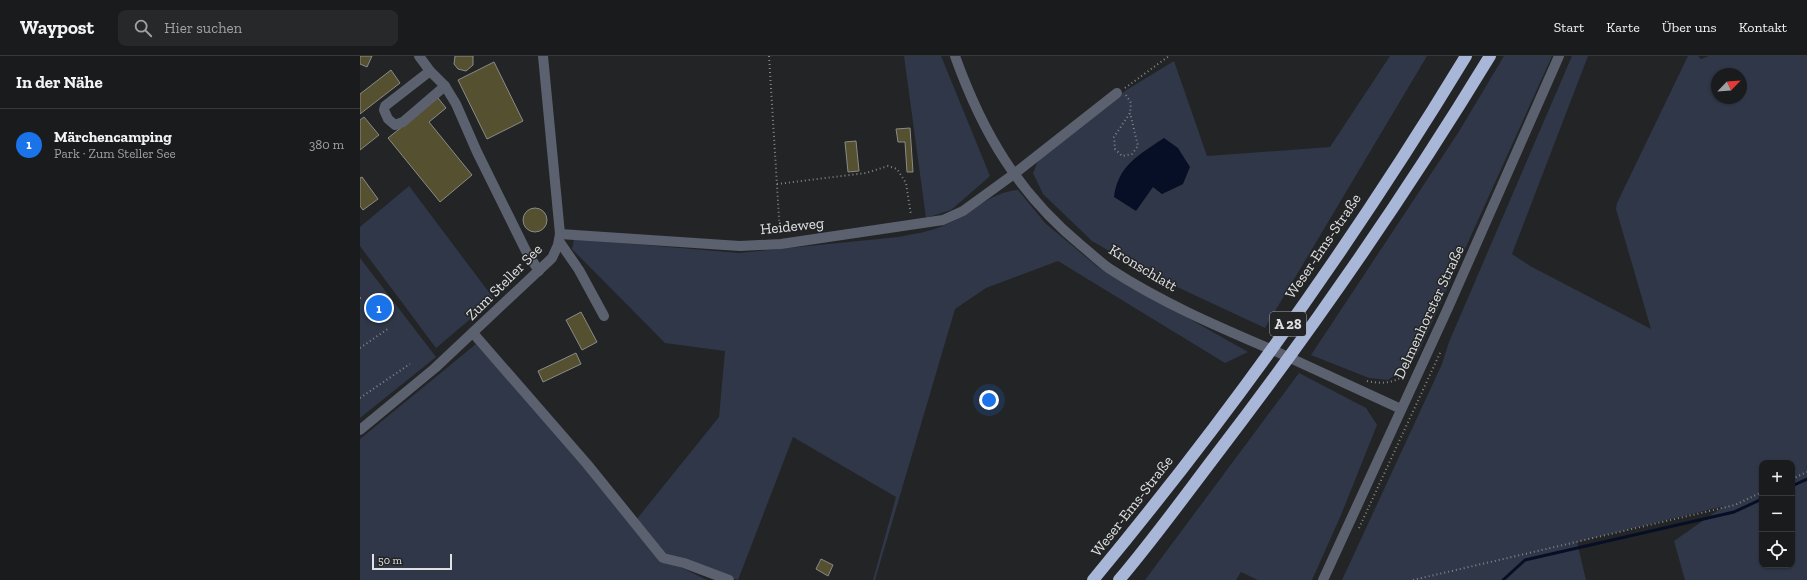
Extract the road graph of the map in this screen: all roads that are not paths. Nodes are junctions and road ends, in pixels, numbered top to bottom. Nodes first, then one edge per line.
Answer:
1 (419, 56) edge
2 (543, 56) edge
3 (955, 56) edge
4 (1466, 56) edge
5 (1490, 56) edge
6 (1559, 56) edge
7 (430, 71) junction
8 (445, 86) junction
9 (1117, 93) road end
10 (1014, 174) junction
11 (559, 237) junction
12 (539, 271) junction
13 (604, 316) dead end
14 (473, 333) junction
15 (1401, 409) junction
16 (360, 430) edge
17 (1134, 562) junction
18 (729, 580) edge
19 (1093, 580) edge
20 (1119, 580) edge
21 (1130, 580) edge
22 (1323, 580) edge

1 - 7 street
2 - 11 street, Zum Steller See
3 - 10 street, Kronschlatt
4 - 19 highway, Weser-Ems-Straße / A 28
5 - 17 highway, A 28
6 - 15 street, Delmenhorster Straße
7 - 8 street
7 - 8 street
8 - 12 street
9 - 10 street, Heideweg
10 - 11 street, Heideweg
10 - 15 street, Kronschlatt
11 - 12 street, Zum Steller See
11 - 13 street
12 - 14 street, Zum Steller See
14 - 16 street, Zum Steller See
14 - 18 street
15 - 22 street, Delmenhorster Straße
17 - 20 highway, A 28
17 - 21 highway

